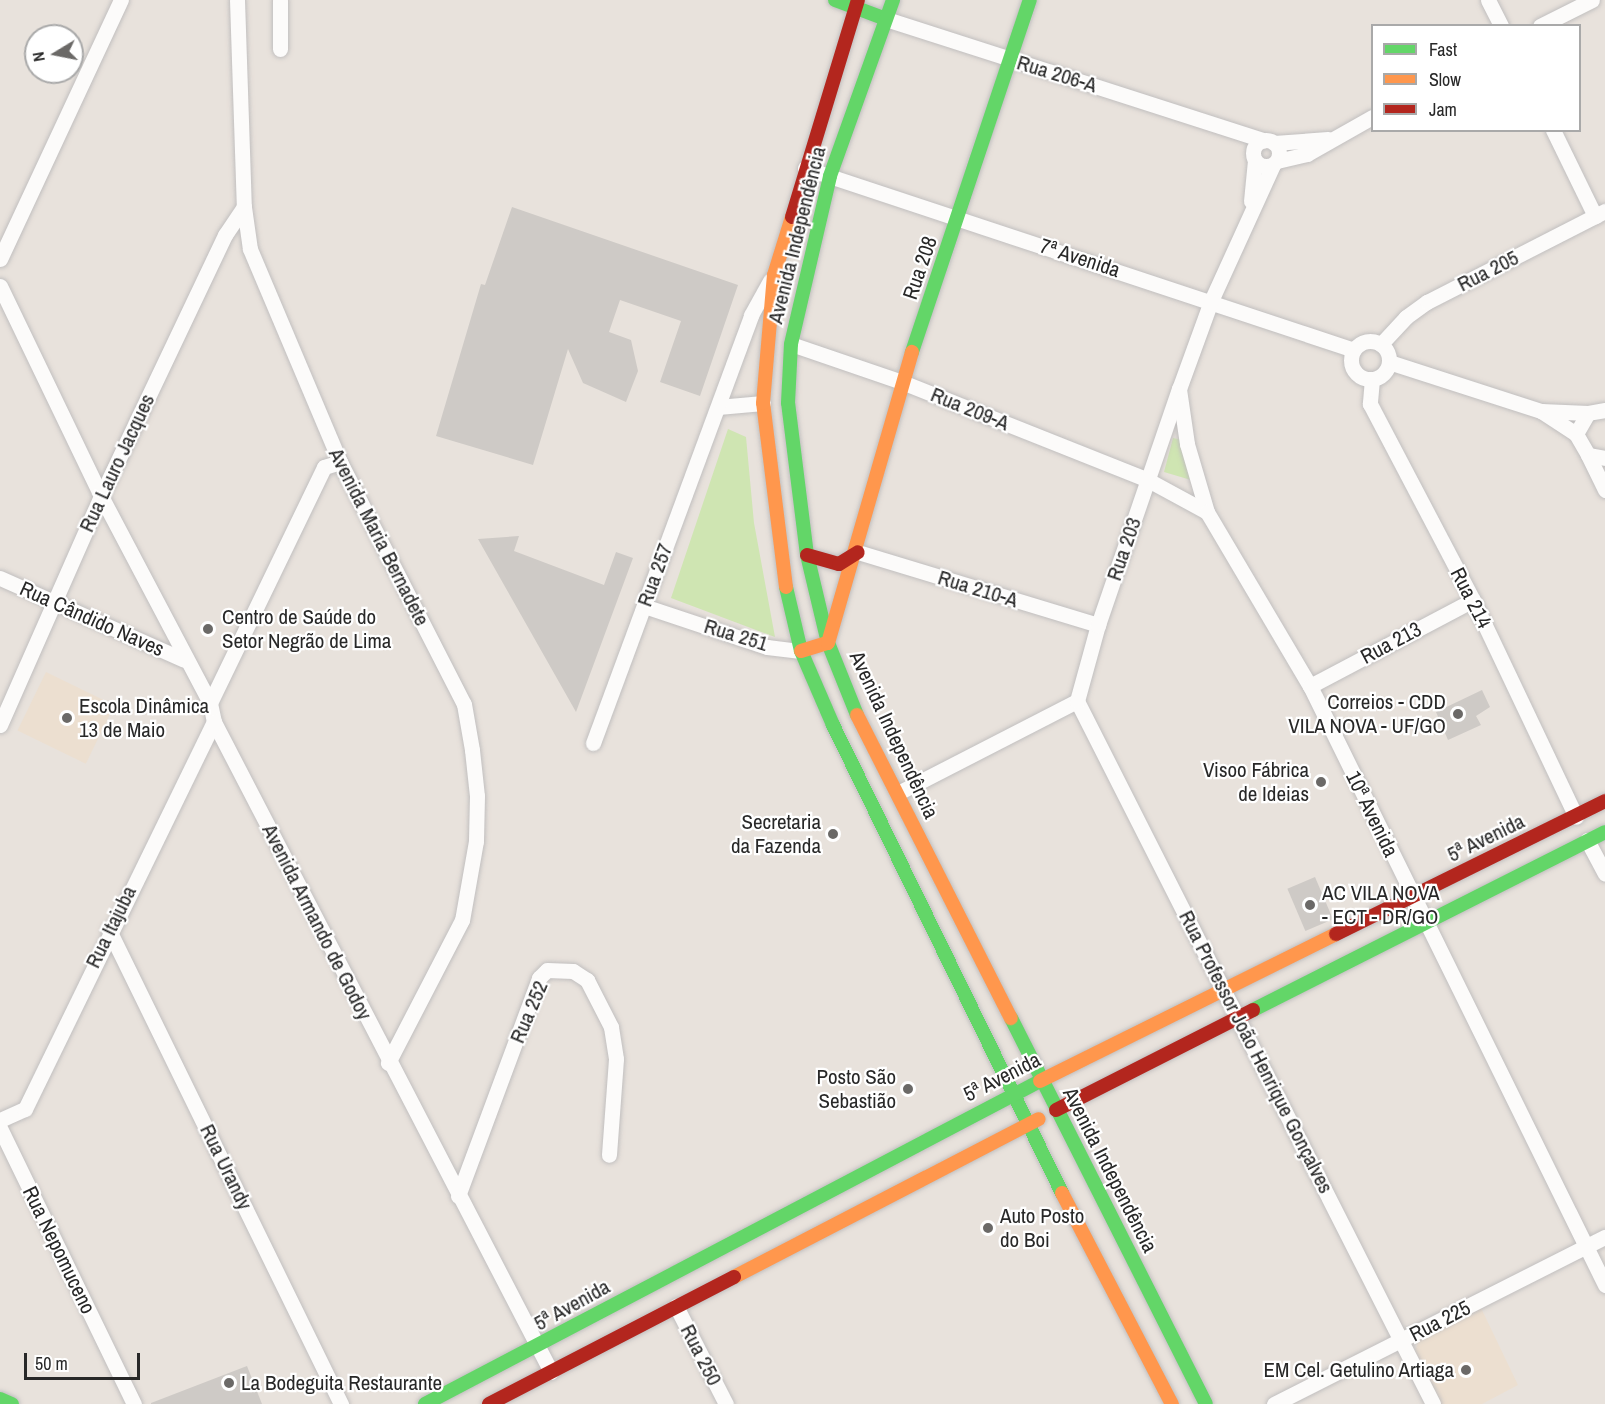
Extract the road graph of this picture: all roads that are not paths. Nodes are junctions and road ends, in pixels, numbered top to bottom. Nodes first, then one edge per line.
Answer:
1 (121, 0) edge
2 (237, 0) edge
3 (280, 0) edge
4 (835, 0) edge
5 (893, 0) edge
6 (1030, 0) edge
7 (1488, 0) edge
8 (1592, 0) edge
9 (857, 4) edge
10 (886, 19) junction
11 (1500, 24) edge
12 (1544, 24) edge
13 (280, 49) dead end
14 (1009, 60) junction
15 (1371, 118) edge
16 (1554, 132) edge
17 (1335, 139) junction
18 (1262, 148) junction
19 (1275, 163) junction
20 (805, 168) junction
21 (830, 176) junction
22 (244, 207) junction
23 (1250, 210) junction
24 (1600, 214) edge
25 (959, 219) junction
26 (786, 226) junction
27 (813, 236) junction
28 (0, 259) edge
29 (774, 275) junction
30 (0, 286) edge
31 (1211, 301) junction
32 (790, 344) junction
33 (1382, 344) junction
34 (1354, 350) junction
35 (1389, 362) junction
36 (1372, 379) junction
37 (902, 382) junction
38 (1179, 389) junction
39 (763, 403) junction
40 (718, 407) junction
41 (1598, 409) edge
42 (1541, 411) junction
43 (1576, 434) junction
44 (1588, 455) junction
45 (1605, 458) edge
46 (340, 462) junction
47 (1148, 480) junction
48 (1605, 490) edge
49 (101, 496) junction
50 (1207, 512) junction
51 (858, 552) junction
52 (807, 555) junction
53 (0, 578) edge
54 (1473, 600) junction
55 (55, 603) junction
56 (644, 606) junction
57 (1098, 625) junction
58 (828, 643) junction
59 (801, 651) junction
60 (184, 660) junction
61 (1310, 686) junction
62 (1077, 701) junction
63 (210, 703) junction
64 (214, 722) junction
65 (0, 725) edge
66 (593, 743) dead end
67 (898, 793) junction
68 (1605, 801) edge
69 (1576, 817) junction
70 (1605, 832) edge
71 (1587, 840) junction
72 (1536, 867) junction
73 (1605, 874) edge
74 (1413, 898) junction
75 (1426, 924) junction
76 (109, 930) junction
77 (1226, 989) junction
78 (1241, 1017) junction
79 (388, 1063) junction
80 (1040, 1081) junction
81 (1011, 1096) junction
82 (1056, 1110) junction
83 (0, 1120) edge
84 (1026, 1125) junction
85 (0, 1128) edge
86 (609, 1155) dead end
87 (458, 1196) junction
88 (1605, 1237) edge
89 (1585, 1247) junction
90 (1605, 1285) edge
91 (676, 1306) junction
92 (1400, 1341) junction
93 (538, 1347) junction
94 (551, 1372) junction
95 (0, 1399) edge
96 (12, 1404) edge
97 (134, 1404) edge
98 (341, 1404) edge
99 (425, 1404) edge
100 (489, 1404) edge
101 (726, 1404) edge
102 (1172, 1404) edge
103 (1206, 1404) edge
104 (1274, 1404) edge
105 (1433, 1404) edge

1 - 28 street
2 - 22 street, Avenida Maria Bernadete
3 - 13 street
4 - 9 main road
5 - 10 main road, Avenida Independência
6 - 14 main road, Rua 208
7 - 11 street
8 - 12 street
9 - 10 main road
9 - 20 main road, Avenida Independência
10 - 14 street, Rua 206-A
10 - 21 main road, Avenida Independência
14 - 18 street, Rua 206-A
14 - 25 main road, Rua 208
15 - 17 street
16 - 24 street
17 - 18 street
17 - 19 street
18 - 19 street
18 - 19 street, Rua 206-A
18 - 23 street, Rua 203
19 - 23 street, Rua 203
20 - 21 street, 7ª Avenida
20 - 26 main road, Avenida Independência
21 - 25 street, 7ª Avenida
21 - 27 main road, Avenida Independência
22 - 46 street, Avenida Maria Bernadete
22 - 49 street, Rua Lauro Jacques
23 - 31 street, Rua 203
24 - 33 street, Rua 205
25 - 31 street, 7ª Avenida
25 - 37 main road, Rua 208
26 - 27 main road
26 - 29 main road, Avenida Independência
27 - 32 main road, Avenida Independência
29 - 39 main road, Avenida Independência
29 - 40 street, Rua 257
30 - 49 street, Avenida Armando de Godoy
31 - 34 street, 7ª Avenida
31 - 38 street, Rua 203
32 - 37 street, Rua 209-A
32 - 52 main road, Avenida Independência
33 - 34 street
33 - 35 street
34 - 36 street
35 - 36 street
35 - 42 street
36 - 54 street, Rua 214
37 - 47 street, Rua 209-A
37 - 51 main road, Rua 208
38 - 47 street, Rua 203
38 - 50 street, 10ª Avenida
39 - 40 street
39 - 59 main road, Avenida Independência
40 - 56 street, Rua 257
41 - 42 street
41 - 43 street
42 - 43 street
43 - 44 street
44 - 45 street
44 - 48 street
46 - 63 street
46 - 79 street, Avenida Maria Bernadete
47 - 50 street
47 - 57 street, Rua 203
49 - 55 street, Rua Lauro Jacques
49 - 60 street, Avenida Armando de Godoy
50 - 61 street, 10ª Avenida
51 - 52 main road
51 - 57 street, Rua 210-A
51 - 58 main road, Rua 208
52 - 58 main road, Avenida Independência
53 - 55 street, Rua Cândido Naves
54 - 61 street, Rua 213
54 - 69 street, Rua 214
55 - 60 street, Rua Cândido Naves
55 - 65 street, Rua Lauro Jacques
56 - 59 street, Rua 251
56 - 66 street, Rua 257
57 - 62 street, Rua 203
58 - 59 main road, Rua 251
58 - 67 main road, Avenida Independência
59 - 81 main road, Avenida Independência
60 - 63 street, Avenida Armando de Godoy
61 - 74 street, 10ª Avenida
62 - 67 street
62 - 77 street, Rua Professor João Henrique Gonçalves
63 - 64 street, Avenida Armando de Godoy
64 - 76 street, Rua Itajuba
64 - 79 street, Avenida Armando de Godoy
67 - 80 main road, Avenida Independência
68 - 69 main road, 5ª Avenida
69 - 72 main road
69 - 74 main road, 5ª Avenida
70 - 71 main road
71 - 72 main road
71 - 73 street
72 - 75 main road
74 - 75 street, 10ª Avenida
74 - 77 main road, 5ª Avenida
75 - 78 main road
75 - 89 street, 10ª Avenida
76 - 83 street, Rua Itajuba
76 - 98 street, Rua Urandy
77 - 78 street, Rua Professor João Henrique Gonçalves
77 - 80 main road, 5ª Avenida
78 - 82 main road
78 - 92 street, Rua Professor João Henrique Gonçalves
79 - 87 street, Avenida Armando de Godoy
80 - 81 main road, 5ª Avenida
80 - 82 main road, Avenida Independência
81 - 84 main road, Avenida Independência
81 - 93 main road, 5ª Avenida
82 - 84 main road
82 - 103 main road, Avenida Independência
84 - 91 main road
84 - 102 main road, Avenida Independência
85 - 97 street, Rua Nepomuceno
86 - 87 street, Rua 252
87 - 93 street, Avenida Armando de Godoy
88 - 89 street, Rua 225
89 - 90 street, 10ª Avenida
89 - 92 street, Rua 225
91 - 94 main road
91 - 101 street, Rua 250
92 - 104 street, Rua 225
92 - 105 street, Rua Professor João Henrique Gonçalves
93 - 94 street, Avenida Armando de Godoy
93 - 99 main road, 5ª Avenida
94 - 100 main road
95 - 96 main road

